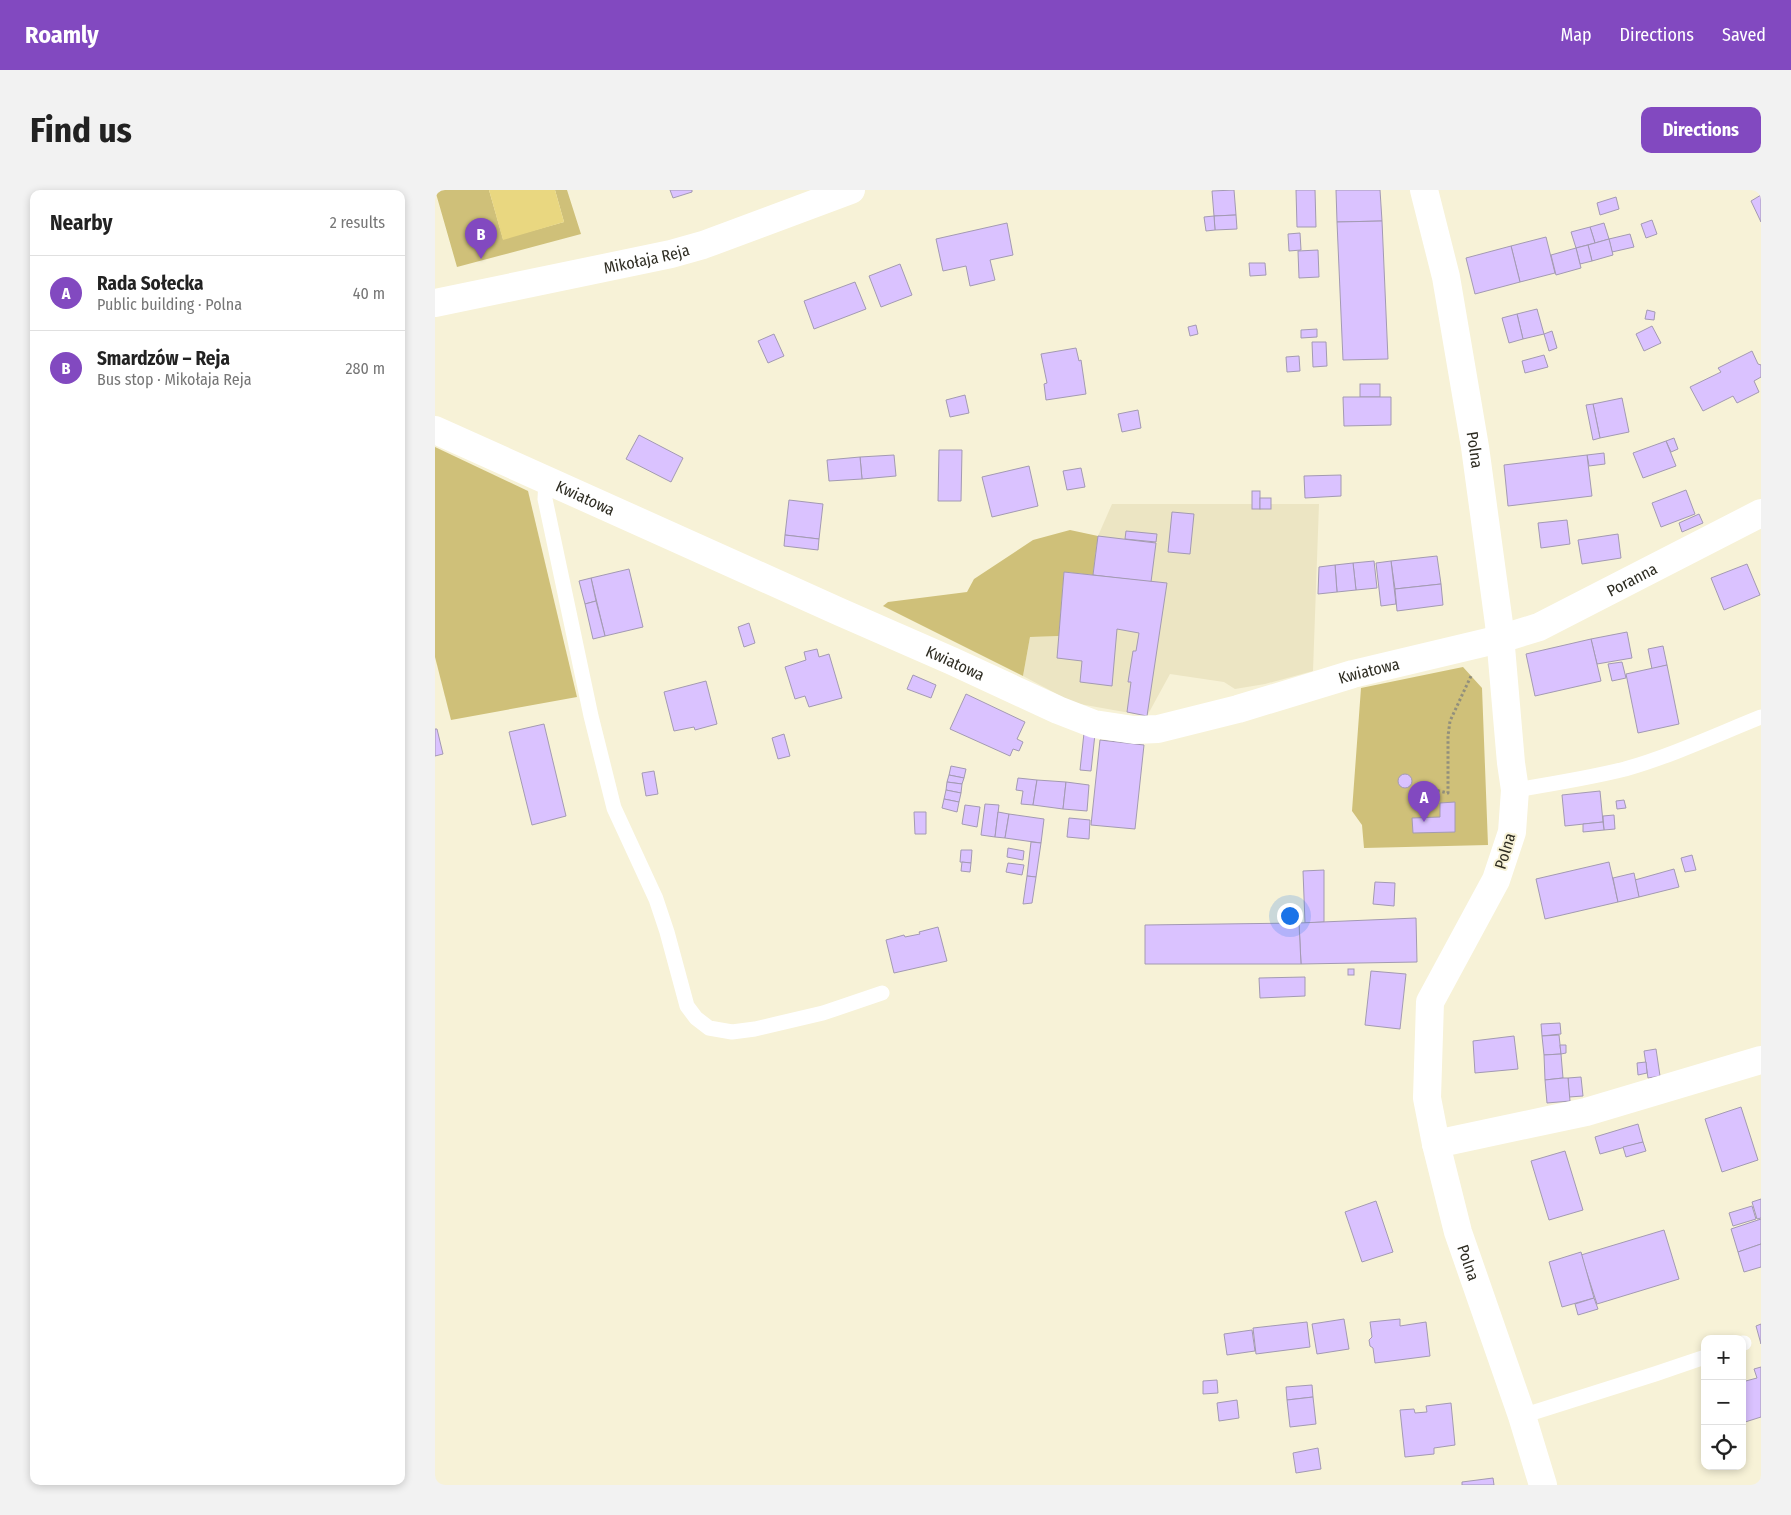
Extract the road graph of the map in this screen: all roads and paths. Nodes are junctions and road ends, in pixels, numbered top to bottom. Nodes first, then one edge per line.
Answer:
1 (851, 190) edge
2 (1423, 190) edge
3 (435, 304) edge
4 (435, 430) edge
5 (546, 479) junction
6 (1761, 513) edge
7 (1500, 639) junction
8 (1471, 676) dead end
9 (1761, 717) edge
10 (1418, 786) dead end
11 (1515, 790) junction
12 (882, 993) dead end
13 (1761, 1060) edge
14 (1436, 1144) junction
15 (1701, 1358) edge
16 (1522, 1416) junction
17 (1543, 1485) edge

1 - 3 street, Mikołaja Reja
2 - 7 street, Polna
4 - 5 street, Kwiatowa
5 - 7 street, Kwiatowa
5 - 12 lane
6 - 7 street, Poranna
7 - 11 street, Polna
8 - 10 path
9 - 11 lane
11 - 14 street, Polna
13 - 14 street
14 - 16 street, Polna
15 - 16 lane
16 - 17 street, Polna

